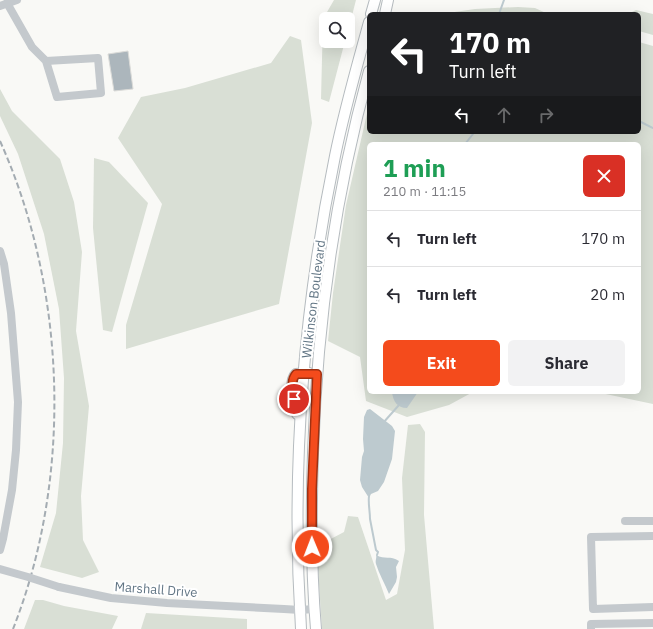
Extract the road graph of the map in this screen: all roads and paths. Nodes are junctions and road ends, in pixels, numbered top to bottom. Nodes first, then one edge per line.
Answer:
1 (17, 0) edge
2 (375, 2) edge
3 (3, 5) edge
4 (386, 7) edge
5 (372, 12) edge
6 (367, 29) edge
7 (46, 61) junction
8 (367, 79) edge
9 (0, 251) edge
10 (304, 373) junction
11 (317, 374) junction
12 (625, 520) dead end
13 (653, 521) edge
14 (653, 536) edge
15 (0, 550) edge
16 (0, 569) edge
17 (653, 607) edge
18 (314, 609) junction
19 (300, 610) junction
20 (653, 623) edge
21 (301, 629) edge
22 (316, 629) edge
23 (591, 629) edge

1 - 3 street
2 - 4 main road
2 - 5 main road
3 - 7 street
6 - 10 main road, Wilkinson Boulevard
7 - 7 street
8 - 11 main road, Wilkinson Boulevard
9 - 15 street
10 - 11 main road
10 - 19 main road
11 - 18 main road, Wilkinson Boulevard
12 - 13 street
14 - 17 street
16 - 19 street, Marshall Drive, bridge
18 - 19 street, Marshall Drive
18 - 22 main road, Wilkinson Boulevard
19 - 21 main road
20 - 23 street

